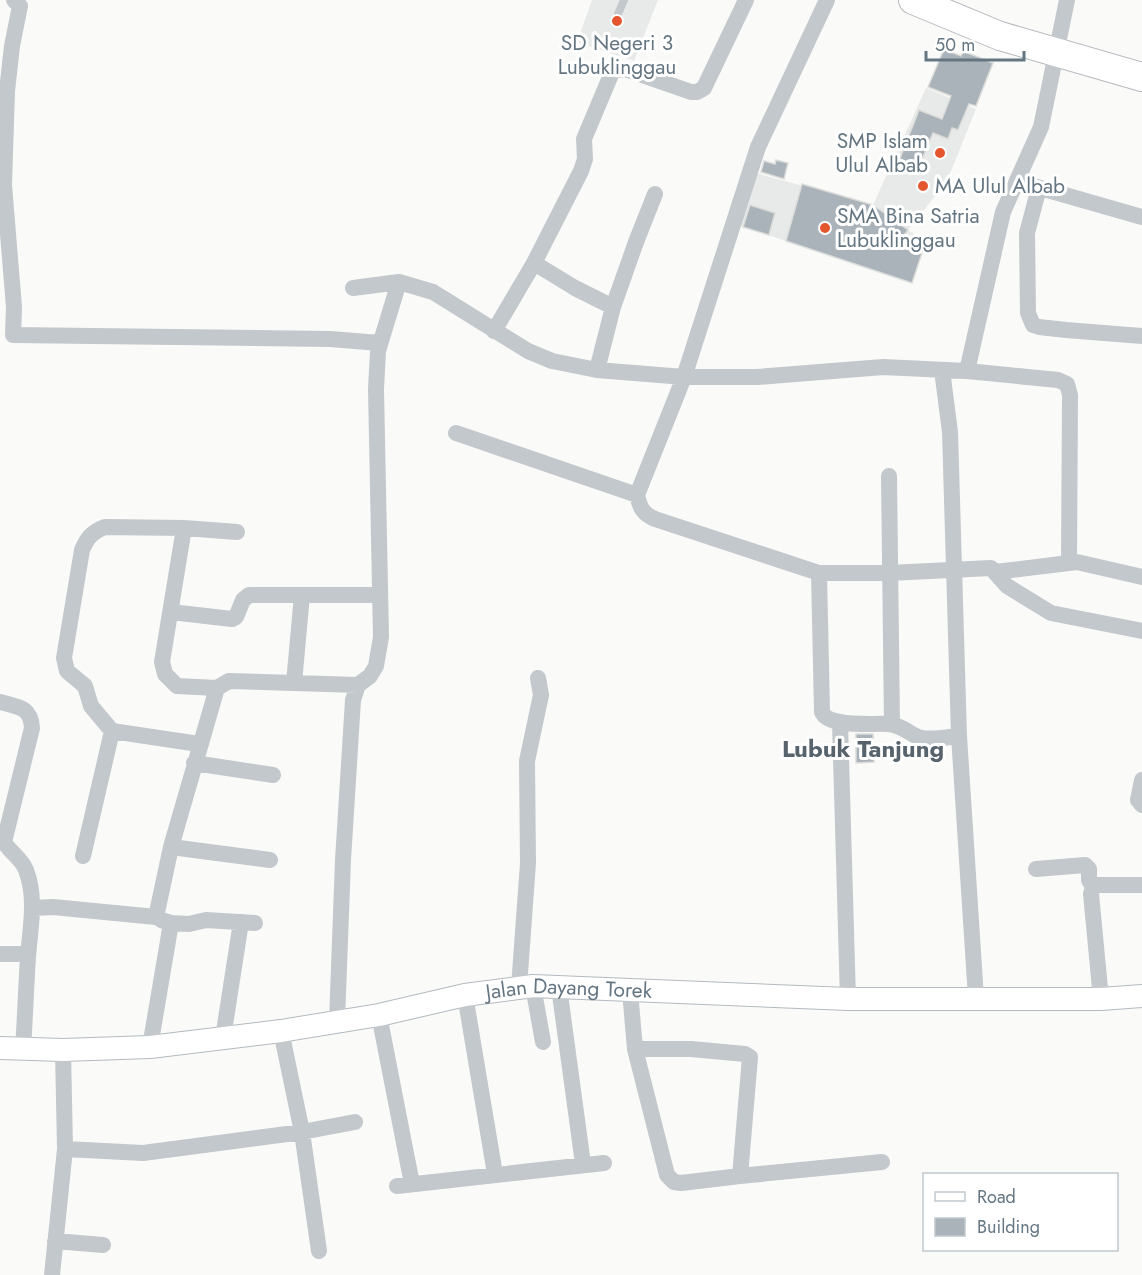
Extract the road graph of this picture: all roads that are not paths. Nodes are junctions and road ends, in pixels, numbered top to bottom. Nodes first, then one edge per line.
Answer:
1 (11, 0) edge
2 (624, 0) edge
3 (746, 0) edge
4 (827, 0) edge
5 (914, 0) edge
6 (1067, 0) edge
7 (0, 5) edge
8 (618, 15) dead end
9 (1057, 54) junction
10 (1142, 77) edge
11 (1016, 180) junction
12 (1039, 188) junction
13 (656, 194) dead end
14 (3, 200) edge
15 (1142, 217) edge
16 (534, 263) junction
17 (399, 282) junction
18 (353, 288) dead end
19 (613, 307) junction
20 (494, 331) junction
21 (6, 335) edge
22 (1142, 336) edge
23 (380, 343) junction
24 (597, 370) junction
25 (942, 370) junction
26 (967, 372) junction
27 (684, 377) junction
28 (456, 434) dead end
29 (889, 476) dead end
30 (638, 495) junction
31 (184, 528) junction
32 (237, 532) dead end
33 (1069, 562) junction
34 (955, 569) junction
35 (995, 572) junction
36 (819, 573) junction
37 (889, 573) junction
38 (1142, 577) edge
39 (302, 595) junction
40 (380, 595) junction
41 (171, 612) junction
42 (1142, 631) edge
43 (538, 678) dead end
44 (294, 683) junction
45 (358, 685) junction
46 (217, 688) junction
47 (0, 702) edge
48 (840, 723) junction
49 (892, 724) junction
50 (112, 731) junction
51 (959, 736) junction
52 (199, 744) junction
53 (194, 763) junction
54 (273, 775) dead end
55 (1142, 780) edge
56 (1142, 804) edge
57 (171, 847) junction
58 (84, 855) dead end
59 (270, 860) dead end
60 (1036, 869) dead end
61 (1142, 885) edge
62 (1093, 887) junction
63 (34, 908) junction
64 (163, 920) junction
65 (0, 954) edge
66 (28, 954) junction
67 (526, 986) junction
68 (559, 987) junction
69 (630, 991) junction
70 (465, 996) junction
71 (1142, 996) edge
72 (976, 998) junction
73 (848, 999) junction
74 (1101, 999) junction
75 (379, 1015) junction
76 (337, 1021) junction
77 (281, 1031) junction
78 (223, 1038) junction
79 (543, 1042) dead end
80 (150, 1047) junction
81 (0, 1048) edge
82 (23, 1049) junction
83 (635, 1049) junction
84 (63, 1050) junction
85 (356, 1122) dead end
86 (302, 1132) junction
87 (65, 1149) junction
88 (882, 1162) dead end
89 (604, 1163) dead end
90 (583, 1164) junction
91 (495, 1174) junction
92 (740, 1176) junction
93 (55, 1241) junction
94 (103, 1245) dead end
95 (319, 1251) dead end
96 (52, 1275) edge

1 - 7 street
1 - 14 street
2 - 8 lane
3 - 16 street
4 - 27 street
5 - 9 highway
6 - 9 street
9 - 10 highway
9 - 11 street
11 - 12 street
11 - 26 street
12 - 15 street
12 - 22 street
13 - 19 street
14 - 21 street
16 - 19 street
16 - 20 street
17 - 18 street
17 - 20 street
17 - 23 street
19 - 24 street
20 - 24 street
21 - 23 street
23 - 40 street
24 - 27 street
25 - 26 street
25 - 27 street
25 - 34 street
26 - 33 street
27 - 30 street
28 - 30 street
29 - 37 street
30 - 36 street
31 - 32 street
31 - 41 street
31 - 50 street
33 - 35 street
33 - 38 street
34 - 35 street
34 - 37 street
34 - 51 street
35 - 42 street
36 - 37 street
36 - 48 street
37 - 49 street
39 - 40 street
39 - 41 street
39 - 44 street
40 - 45 street
41 - 46 street
43 - 67 street
44 - 45 street
44 - 46 street
45 - 76 street
46 - 52 street
47 - 63 street
48 - 49 street
48 - 73 street
49 - 51 street
50 - 52 street
50 - 58 street
51 - 72 street
52 - 53 street
53 - 54 street
53 - 57 street
55 - 56 street
57 - 59 street
57 - 64 street
60 - 62 street
61 - 62 street
62 - 74 street
63 - 64 street
63 - 66 street
64 - 78 street
64 - 80 street
65 - 66 street
66 - 82 street
67 - 68 street, Jalan Dayang Torek
67 - 70 street, Jalan Dayang Torek
67 - 79 street
68 - 69 street, Jalan Dayang Torek
68 - 90 street
69 - 73 street, Jalan Dayang Torek
69 - 83 street
70 - 75 street, Jalan Dayang Torek
70 - 91 street
71 - 74 street, Jalan Dayang Torek
72 - 73 street, Jalan Dayang Torek
72 - 74 street, Jalan Dayang Torek
75 - 76 street, Jalan Dayang Torek
75 - 91 street
76 - 77 street, Jalan Dayang Torek
77 - 78 street, Jalan Dayang Torek
77 - 86 street
78 - 80 street, Jalan Dayang Torek
80 - 84 street, Jalan Dayang Torek
81 - 82 street, Jalan Dayang Torek
82 - 84 street, Jalan Dayang Torek
83 - 92 street
83 - 92 street
84 - 87 street
85 - 86 street
86 - 87 street
86 - 95 street
87 - 93 street
88 - 92 street
89 - 90 street
90 - 91 street
93 - 94 street
93 - 96 street

